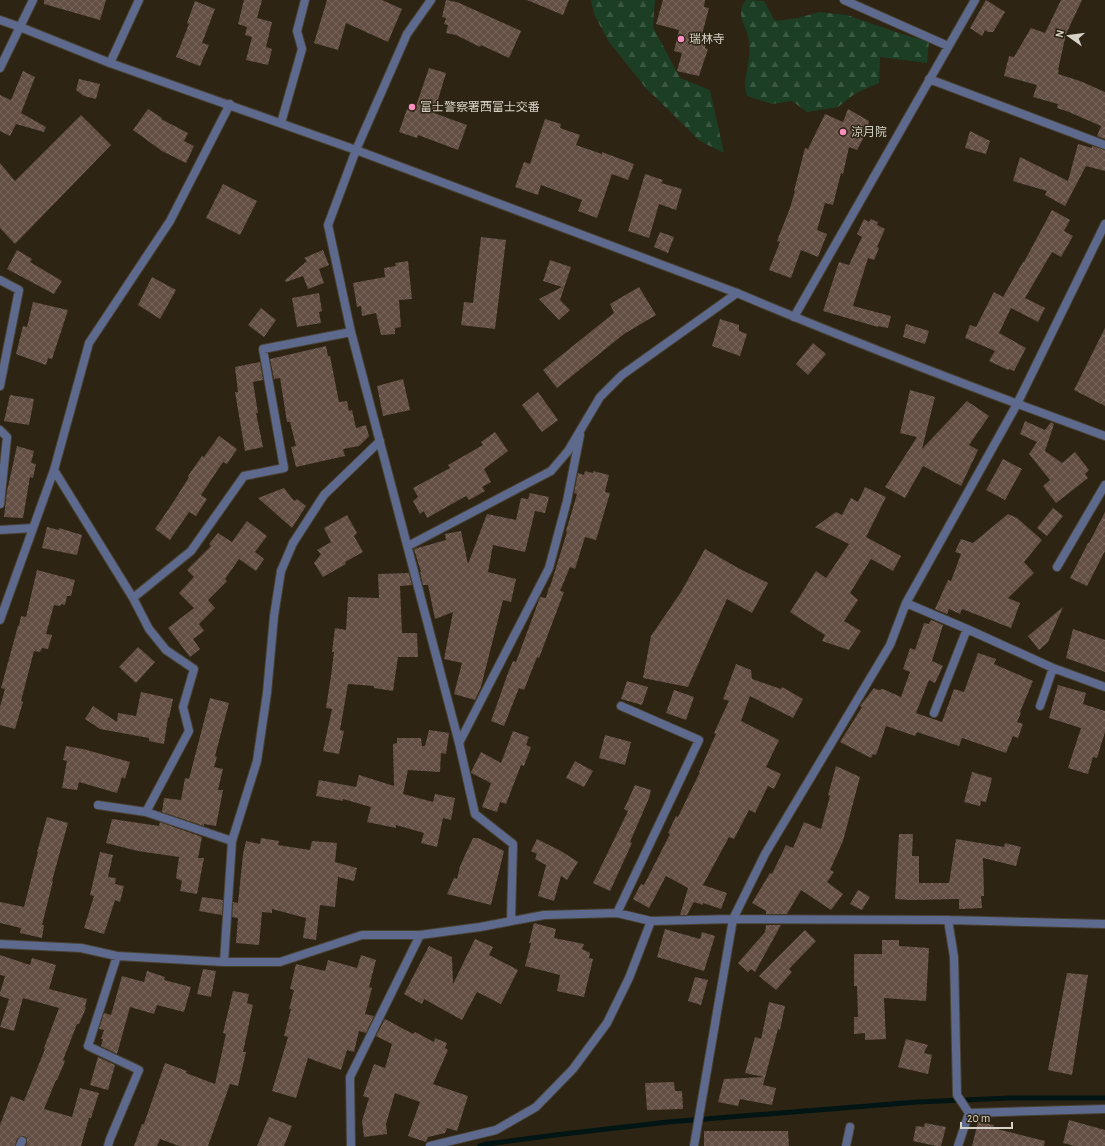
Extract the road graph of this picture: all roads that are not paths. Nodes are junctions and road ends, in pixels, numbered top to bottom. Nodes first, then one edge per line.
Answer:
1 (34, 0) edge
2 (139, 0) edge
3 (305, 0) edge
4 (431, 0) edge
5 (844, 0) edge
6 (975, 0) edge
7 (0, 20) edge
8 (20, 27) junction
9 (948, 46) junction
10 (110, 63) junction
11 (0, 68) edge
12 (929, 79) junction
13 (230, 104) junction
14 (281, 123) junction
15 (1105, 145) edge
16 (356, 150) junction
17 (1105, 224) edge
18 (0, 280) edge
19 (737, 293) junction
20 (794, 317) junction
21 (351, 332) junction
22 (0, 386) edge
23 (1017, 404) junction
24 (581, 429) junction
25 (0, 430) edge
26 (1105, 436) edge
27 (380, 441) junction
28 (54, 470) junction
29 (1105, 485) edge
30 (0, 504) edge
31 (33, 528) junction
32 (0, 530) edge
33 (408, 546) junction
34 (1057, 567) dead end
35 (133, 598) junction
36 (906, 604) junction
37 (0, 620) edge
38 (967, 629) junction
39 (1053, 668) junction
40 (1105, 687) edge
41 (622, 706) dead end
42 (1040, 706) dead end
43 (934, 712) dead end
44 (459, 742) junction
45 (98, 805) dead end
46 (146, 812) junction
47 (232, 841) junction
48 (617, 913) junction
49 (733, 919) junction
50 (948, 920) junction
51 (511, 921) junction
52 (651, 921) junction
53 (1105, 924) edge
54 (420, 935) junction
55 (0, 944) edge
56 (117, 956) junction
57 (224, 962) junction
58 (1105, 1109) edge
59 (969, 1112) junction
60 (850, 1127) dead end
61 (108, 1146) edge
62 (351, 1146) edge
63 (430, 1146) edge
64 (694, 1146) edge
65 (846, 1146) edge
66 (958, 1146) edge

1 - 8 street
2 - 10 street
3 - 14 street
4 - 16 street
5 - 9 street
6 - 9 street
7 - 8 street
8 - 10 street
8 - 11 street
9 - 12 street
10 - 13 street
12 - 15 street
12 - 20 street
13 - 14 street
13 - 28 street
14 - 16 street
16 - 19 street
16 - 21 street
17 - 23 street
18 - 22 street
19 - 20 street
19 - 24 street
20 - 23 street
21 - 27 street
21 - 35 street
23 - 26 street
23 - 36 street
24 - 33 street
24 - 44 street
25 - 30 street
27 - 33 street
27 - 47 street
28 - 31 street
28 - 35 street
29 - 34 street
31 - 32 street
31 - 37 street
33 - 44 street
35 - 46 street
36 - 38 street
36 - 49 street
38 - 39 street
38 - 43 street
39 - 40 street
39 - 42 street
41 - 48 street
44 - 51 street
45 - 46 street
46 - 47 street
47 - 57 street
48 - 51 street
48 - 52 street
49 - 50 street
49 - 52 street
49 - 64 street
50 - 53 street
50 - 59 street
51 - 54 street
52 - 63 street
54 - 57 street
54 - 62 street
55 - 56 street
56 - 57 street
56 - 61 street
58 - 59 street
59 - 66 street
60 - 65 street

